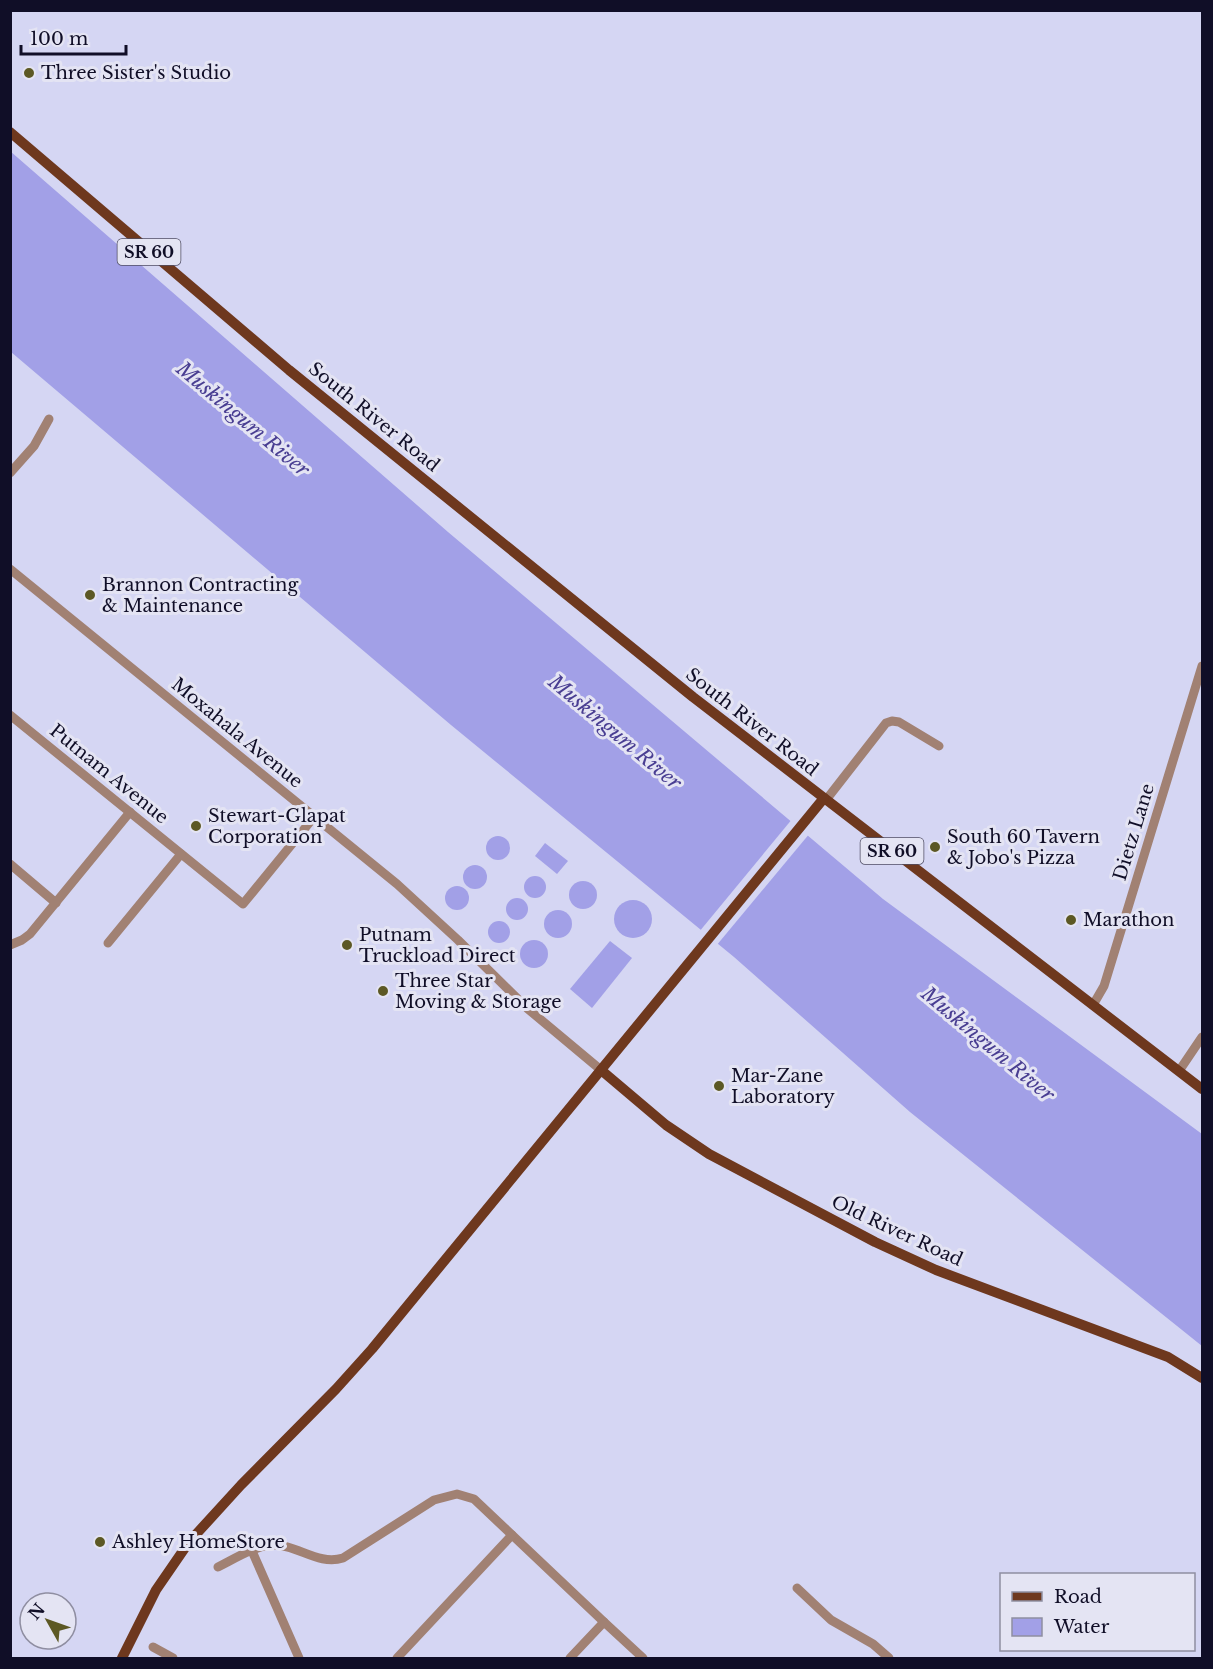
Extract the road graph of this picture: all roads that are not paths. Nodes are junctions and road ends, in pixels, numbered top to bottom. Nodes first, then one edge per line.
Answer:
1 (10, 132) edge
2 (49, 419) dead end
3 (10, 473) edge
4 (10, 569) edge
5 (1203, 666) edge
6 (10, 715) edge
7 (939, 746) dead end
8 (825, 799) junction
9 (130, 812) junction
10 (314, 817) junction
11 (181, 854) junction
12 (10, 864) edge
13 (56, 903) junction
14 (108, 943) dead end
15 (10, 945) edge
16 (1093, 1005) junction
17 (1203, 1037) edge
18 (601, 1070) junction
19 (1179, 1071) junction
20 (1203, 1089) edge
21 (1203, 1378) edge
22 (512, 1535) junction
23 (252, 1551) junction
24 (218, 1567) dead end
25 (797, 1588) dead end
26 (604, 1622) junction
27 (153, 1647) dead end
28 (122, 1659) edge
29 (173, 1659) edge
30 (299, 1659) edge
31 (397, 1659) edge
32 (570, 1659) edge
33 (643, 1659) edge
34 (889, 1659) edge

1 - 8 main road, South River Road / SR 60
2 - 3 street
4 - 10 street, Moxahala Avenue
5 - 16 street, Dietz Lane
6 - 9 street, Putnam Avenue
7 - 8 street
8 - 16 main road, South River Road / SR 60
8 - 18 main road
9 - 11 street, Putnam Avenue
9 - 13 street
10 - 11 street, Putnam Avenue
10 - 18 street, Moxahala Avenue
11 - 14 street
12 - 13 street
13 - 15 street
16 - 19 main road, South River Road / SR 60
17 - 19 street
18 - 21 main road, Old River Road
18 - 28 main road
19 - 20 main road, South River Road / SR 60
22 - 23 street
22 - 26 street
22 - 31 street
23 - 24 street
23 - 30 street
25 - 34 street
26 - 32 street
26 - 33 street
27 - 29 street

